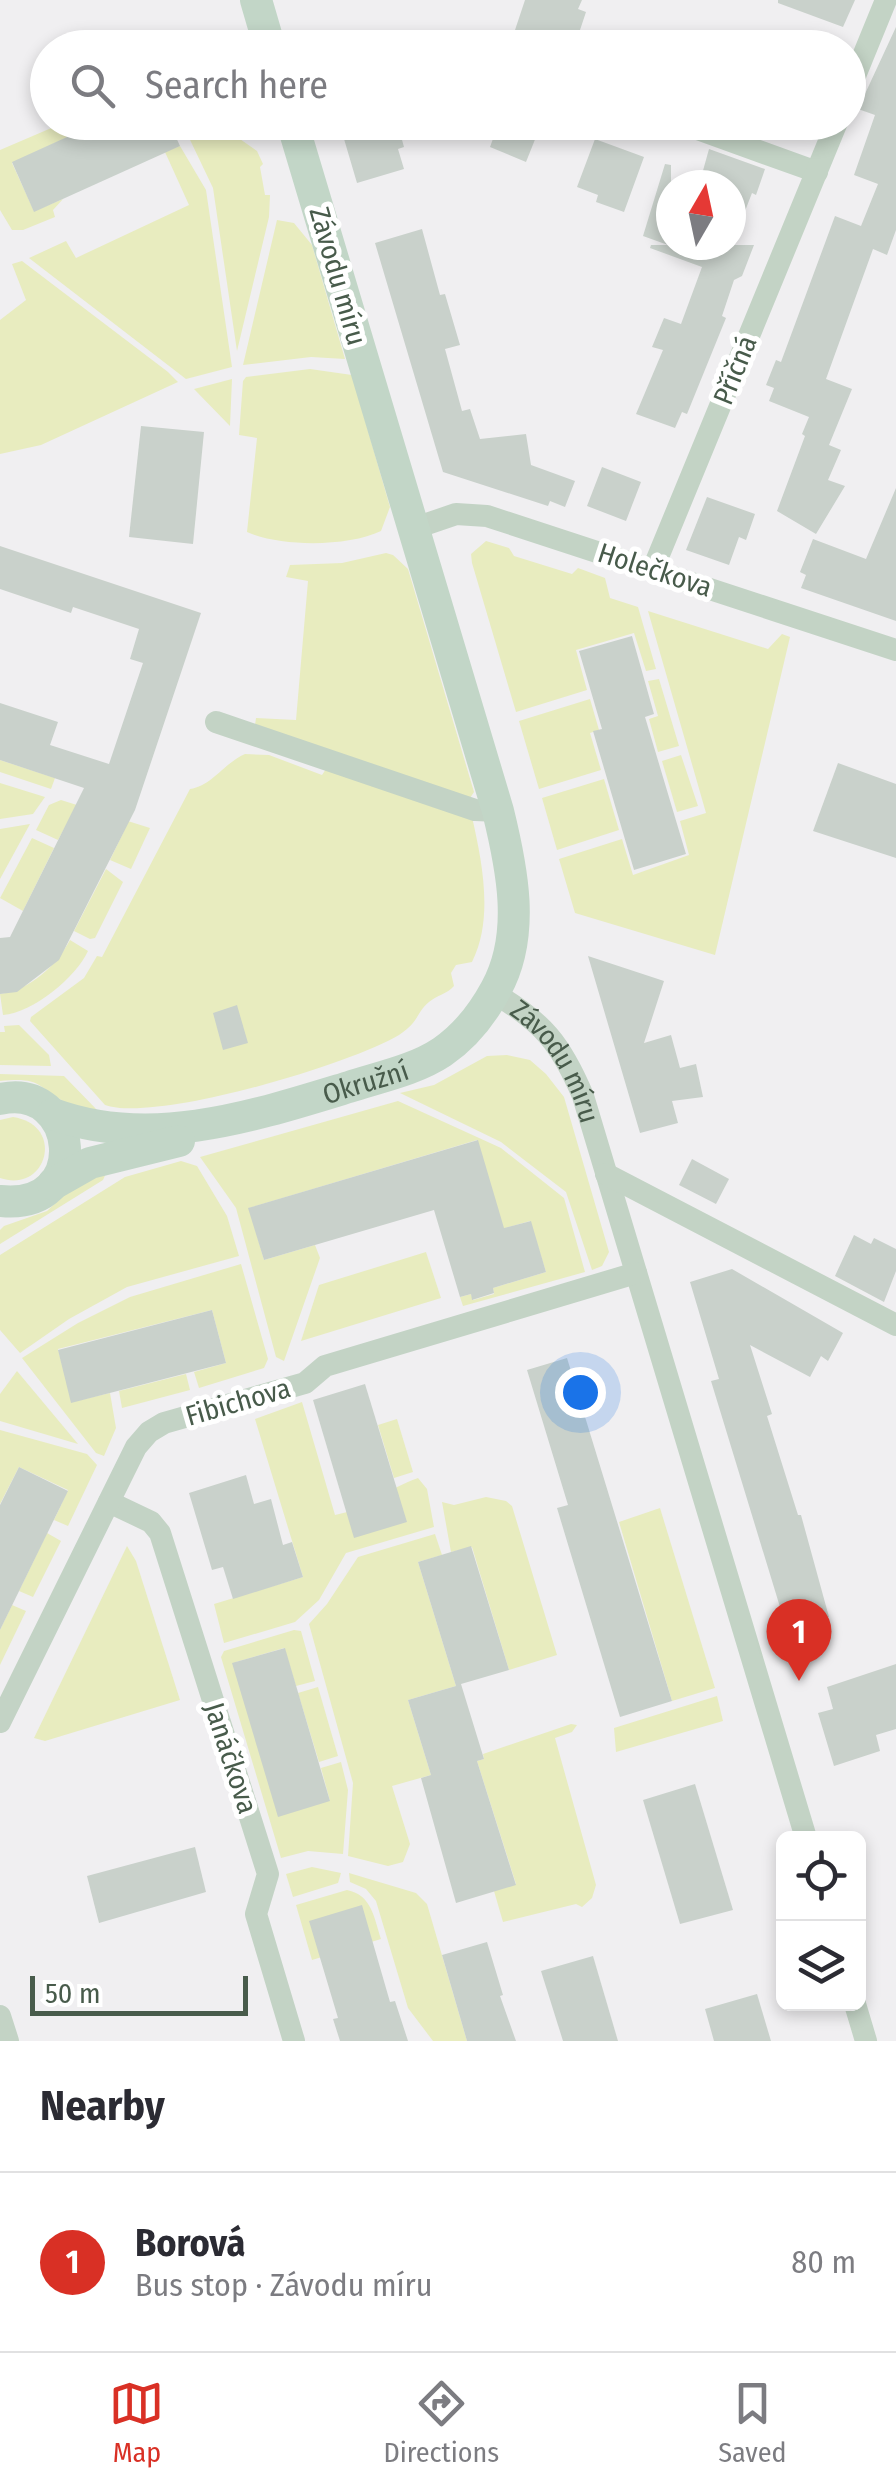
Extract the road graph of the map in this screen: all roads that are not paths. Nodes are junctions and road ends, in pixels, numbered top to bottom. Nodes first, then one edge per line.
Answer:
1 (256, 0) edge
2 (886, 0) edge
3 (265, 30) edge
4 (866, 49) edge
5 (297, 140) edge
6 (728, 140) edge
7 (829, 140) edge
8 (817, 172) junction
9 (412, 529) junction
10 (653, 569) junction
11 (896, 650) edge
12 (216, 722) dead end
13 (498, 811) junction
14 (494, 993) junction
15 (0, 1099) edge
16 (52, 1114) junction
17 (210, 1126) junction
18 (606, 1174) junction
19 (53, 1184) junction
20 (6, 1206) edge
21 (636, 1273) junction
22 (896, 1325) edge
23 (109, 1502) junction
24 (0, 1722) edge
25 (804, 1831) edge
26 (857, 2011) edge
27 (0, 2016) edge
28 (8, 2041) edge
29 (294, 2041) edge
30 (866, 2041) edge

1 - 3 main road
2 - 4 street
5 - 9 main road, Závodu míru
6 - 8 street
7 - 8 street, Příčná
8 - 10 street, Příčná
9 - 10 street, Holečkova
9 - 13 main road, Závodu míru
10 - 11 street, Holečkova
12 - 13 street
13 - 14 main road, Závodu míru
14 - 17 main road, Okružní
14 - 18 street, Závodu míru
15 - 16 main road, Okružní
16 - 17 main road, Okružní
16 - 19 main road
17 - 19 main road, Okružní
18 - 21 street, Závodu míru
18 - 22 street
19 - 20 main road, Okružní
21 - 23 street, Fibichova
21 - 25 street, Závodu míru
23 - 24 street, Fibichova
23 - 29 street, Janáčkova
26 - 30 street
27 - 28 street

